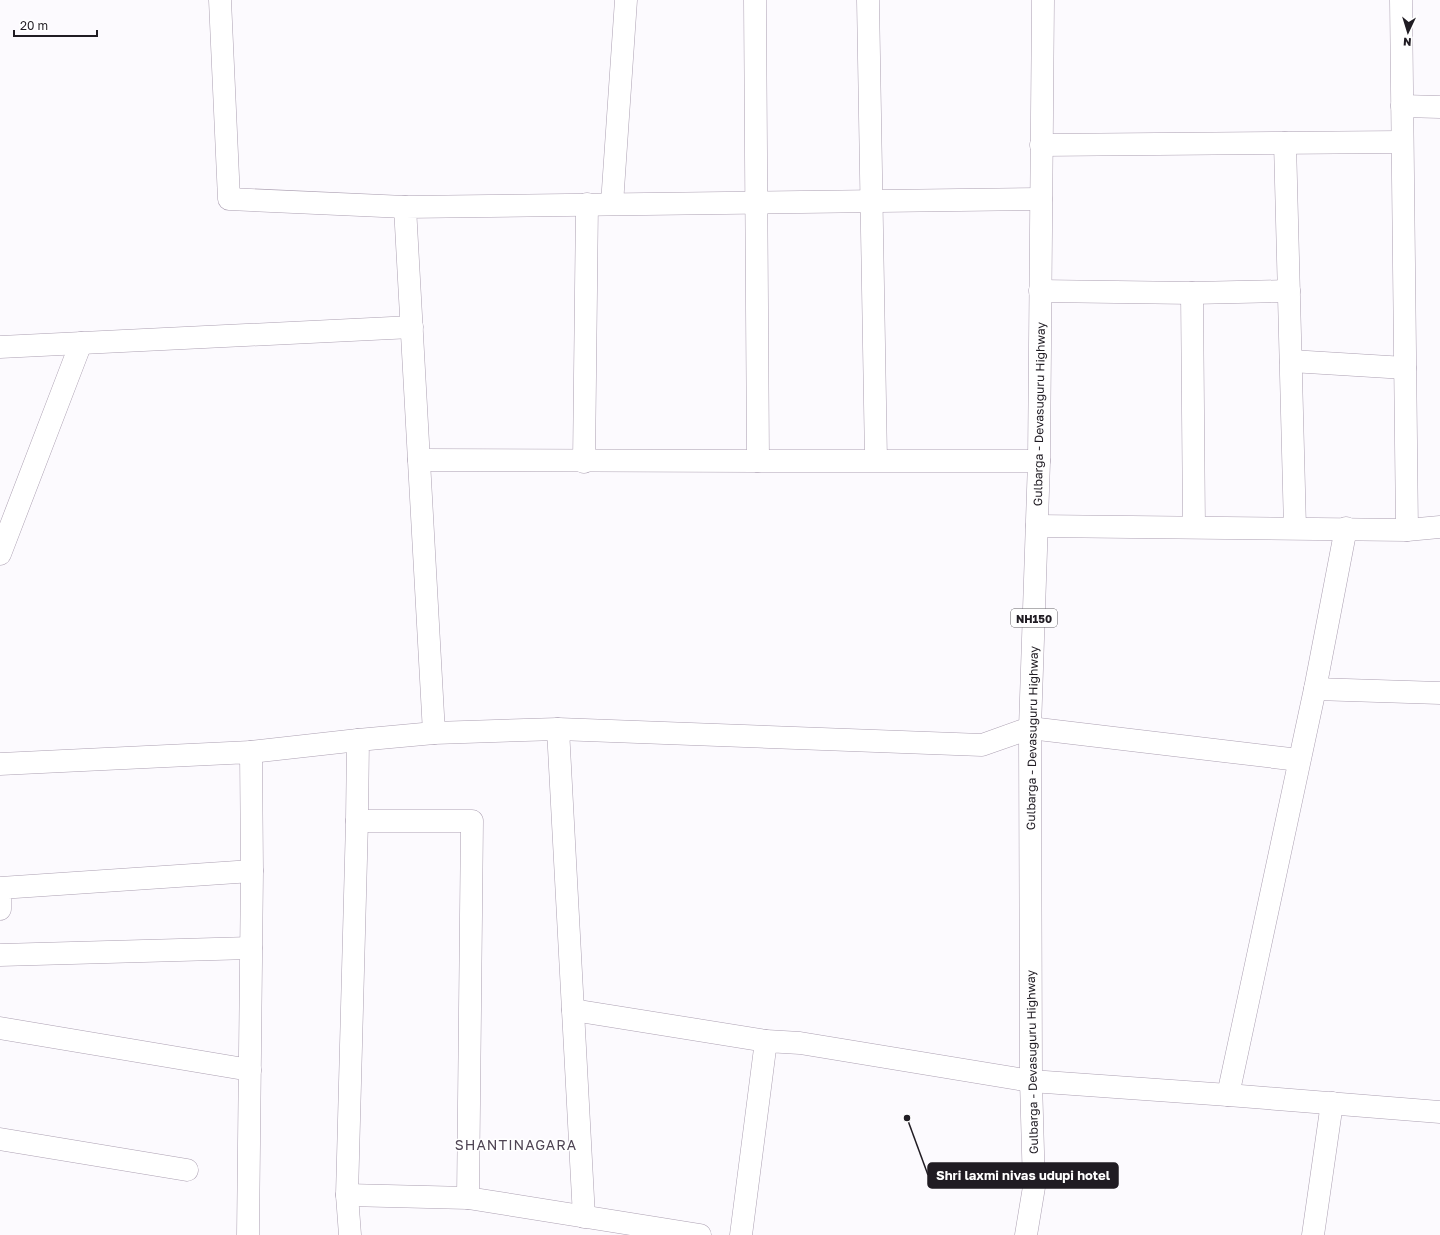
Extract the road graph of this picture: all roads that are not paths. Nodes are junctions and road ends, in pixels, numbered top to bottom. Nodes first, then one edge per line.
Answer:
1 (220, 0) edge
2 (626, 0) edge
3 (755, 0) edge
4 (868, 0) edge
5 (1043, 0) edge
6 (1401, 0) edge
7 (1402, 106) junction
8 (1440, 106) edge
9 (1402, 142) junction
10 (1285, 143) junction
11 (1041, 145) junction
12 (1041, 199) junction
13 (872, 201) junction
14 (756, 202) junction
15 (587, 204) junction
16 (612, 204) junction
17 (405, 207) junction
18 (1289, 290) junction
19 (1040, 291) junction
20 (1192, 293) junction
21 (412, 327) junction
22 (81, 343) junction
23 (0, 347) edge
24 (1291, 361) junction
25 (1405, 368) junction
26 (419, 460) junction
27 (876, 460) junction
28 (758, 461) junction
29 (1039, 461) junction
30 (584, 462) junction
31 (1037, 526) junction
32 (1194, 527) junction
33 (1440, 527) edge
34 (1295, 528) junction
35 (1346, 528) junction
36 (1407, 530) junction
37 (0, 554) edge
38 (1315, 689) junction
39 (1440, 694) edge
40 (1030, 728) junction
41 (558, 729) junction
42 (434, 733) junction
43 (358, 740) junction
44 (251, 752) junction
45 (1299, 760) junction
46 (0, 764) edge
47 (358, 821) junction
48 (252, 871) junction
49 (0, 888) edge
50 (0, 909) edge
51 (251, 948) junction
52 (0, 955) edge
53 (573, 1010) junction
54 (0, 1028) edge
55 (766, 1041) junction
56 (250, 1070) junction
57 (1031, 1081) junction
58 (1228, 1095) junction
59 (1332, 1103) junction
60 (1440, 1112) edge
61 (0, 1139) edge
62 (187, 1170) dead end
63 (347, 1194) junction
64 (468, 1198) junction
65 (584, 1217) junction
66 (248, 1235) edge
67 (350, 1235) edge
68 (700, 1235) edge
69 (741, 1235) edge
70 (1026, 1235) edge
71 (1313, 1235) edge

1 - 17 main road
2 - 16 main road
3 - 14 main road
4 - 13 main road
5 - 11 main road, Gulbarga - Devasuguru Highway / NH150
6 - 7 main road
7 - 8 main road
7 - 9 main road
9 - 10 main road
9 - 25 main road
10 - 11 main road
10 - 18 main road
11 - 12 main road, Gulbarga - Devasuguru Highway / NH150
12 - 13 main road
12 - 19 main road, Gulbarga - Devasuguru Highway / NH150
13 - 14 main road
13 - 27 main road
14 - 16 main road
14 - 28 main road
15 - 16 main road
15 - 17 main road
15 - 30 main road
17 - 21 main road
18 - 20 main road
18 - 24 main road
19 - 20 main road
19 - 29 main road, Gulbarga - Devasuguru Highway / NH150
20 - 32 main road
21 - 22 main road
21 - 26 main road
22 - 23 main road
22 - 37 main road
24 - 25 main road
24 - 34 main road
25 - 36 main road
26 - 30 main road
26 - 42 main road
27 - 28 main road
27 - 29 main road
28 - 30 main road
29 - 31 main road, Gulbarga - Devasuguru Highway / NH150
31 - 32 main road
31 - 40 main road, Gulbarga - Devasuguru Highway / NH150
32 - 34 main road
33 - 36 main road
34 - 35 main road
35 - 36 main road
35 - 38 main road
38 - 39 main road
38 - 45 main road
40 - 41 main road
40 - 45 main road
40 - 57 main road, Gulbarga - Devasuguru Highway / NH150
41 - 42 main road
41 - 53 main road
42 - 43 main road
43 - 44 main road
43 - 47 main road
44 - 46 main road
44 - 48 main road
45 - 58 main road
47 - 63 main road
47 - 64 main road
48 - 49 main road
48 - 51 main road
49 - 50 main road
51 - 52 main road
51 - 56 main road
53 - 55 main road
53 - 65 main road
54 - 56 main road
55 - 57 main road
55 - 69 main road
56 - 66 main road
57 - 58 main road
57 - 70 main road, Gulbarga - Devasuguru Highway / NH150
58 - 59 main road
59 - 60 main road
59 - 71 main road
61 - 62 main road
63 - 64 main road
63 - 67 main road
64 - 65 main road
65 - 68 main road

